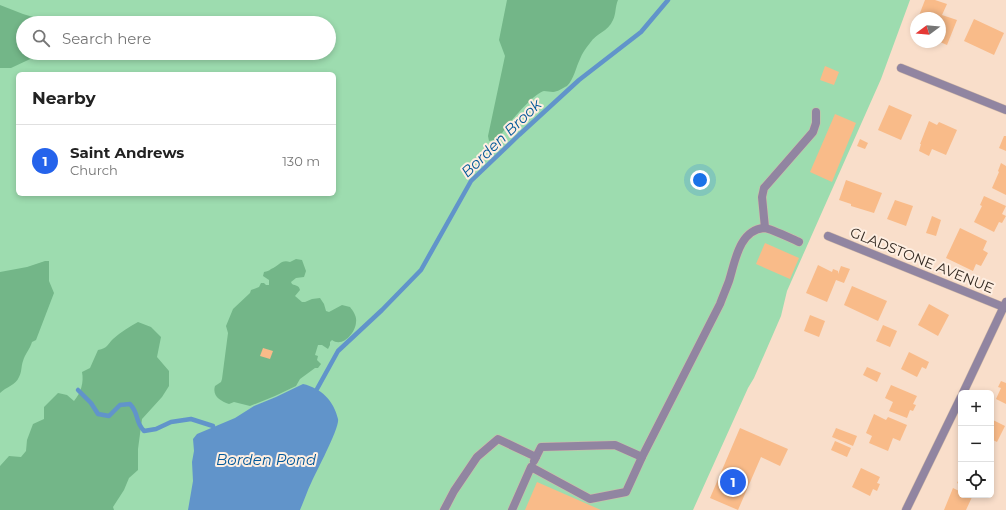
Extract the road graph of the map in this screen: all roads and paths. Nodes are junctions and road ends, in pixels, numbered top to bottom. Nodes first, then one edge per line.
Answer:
1 (901, 68) dead end
2 (1006, 110) edge
3 (816, 112) dead end
4 (766, 228) junction
5 (828, 236) dead end
6 (799, 242) dead end
7 (1005, 306) edge
8 (964, 390) edge
9 (958, 403) edge
10 (642, 456) junction
11 (536, 457) junction
12 (531, 466) junction
13 (444, 510) edge
14 (512, 510) edge
15 (906, 510) edge

1 - 2 street
3 - 4 street
4 - 6 street
4 - 10 street
5 - 7 street, GLADSTONE AVENUE
7 - 8 street
9 - 15 street
10 - 11 street
10 - 12 street
11 - 12 street
11 - 13 street
12 - 14 street

